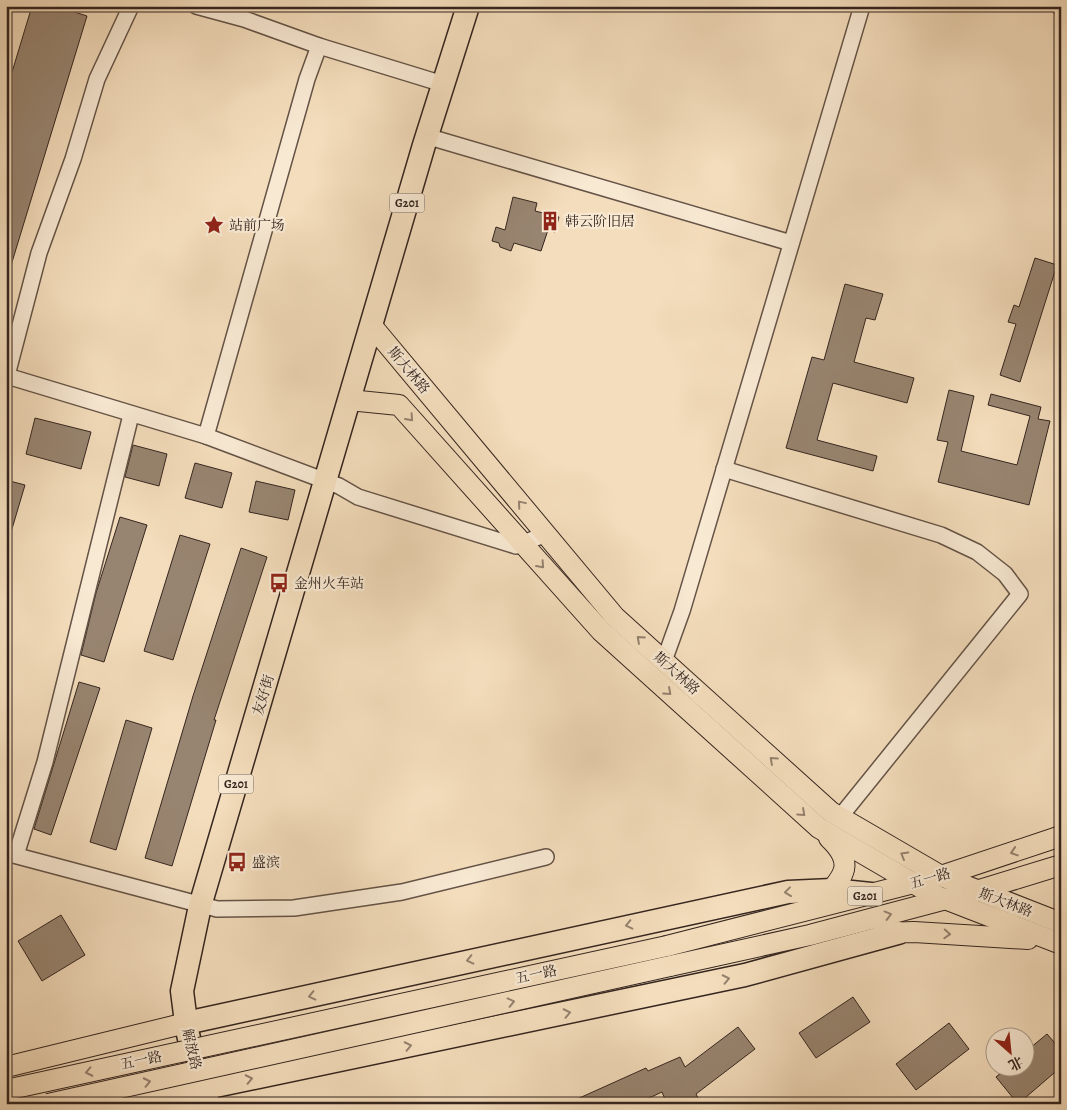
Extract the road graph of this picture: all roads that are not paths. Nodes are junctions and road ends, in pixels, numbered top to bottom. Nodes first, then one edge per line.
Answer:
1 (131, 6) edge
2 (196, 6) edge
3 (468, 6) edge
4 (862, 6) edge
5 (246, 12) edge
6 (319, 46) junction
7 (443, 84) junction
8 (426, 136) junction
9 (792, 242) junction
10 (372, 326) junction
11 (7, 378) edge
12 (350, 400) junction
13 (131, 415) junction
14 (206, 436) junction
15 (724, 469) junction
16 (324, 480) junction
17 (546, 534) junction
18 (522, 544) junction
19 (664, 661) junction
20 (840, 818) junction
21 (819, 828) junction
22 (1061, 836) edge
23 (11, 854) edge
24 (546, 857) dead end
25 (1061, 864) edge
26 (941, 876) junction
27 (913, 883) junction
28 (832, 890) junction
29 (976, 891) junction
30 (871, 894) junction
31 (944, 899) junction
32 (200, 906) junction
33 (815, 909) junction
34 (1061, 923) edge
35 (898, 933) junction
36 (810, 935) junction
37 (1055, 942) edge
38 (182, 991) joint
39 (186, 1024) junction
40 (6, 1067) edge
41 (6, 1090) edge
42 (205, 1097) edge
43 (48, 1104) edge
44 (134, 1104) edge

1 - 11 street
2 - 5 street
3 - 7 highway, G201
4 - 9 street
5 - 6 street
6 - 7 street
6 - 14 street
7 - 8 highway, G201
8 - 9 street
8 - 10 highway, G201
9 - 15 street
10 - 12 highway, G201
17 -> 10 main road, 斯大林路
11 - 13 street
12 - 16 highway, 友好街 / G201
12 -> 18 main road, 斯大林路
13 - 14 street
13 - 23 street
14 - 16 street
15 - 19 street
15 - 20 street
16 - 18 street
16 - 32 highway, 友好街 / G201
17 - 18 street
19 -> 17 main road, 斯大林路
18 -> 21 main road, 斯大林路
20 -> 19 main road, 斯大林路
26 -> 20 main road, 斯大林路
21 - 27 main road, 斯大林路
21 - 28 main road
22 -> 26 main road, 五一路 / G201
23 - 32 street
24 - 32 street
25 - 29 main road
26 - 27 main road, 五一路 / G201
26 - 29 main road, 斯大林路
27 - 30 main road, 五一路 / G201
27 - 31 main road, 斯大林路
28 - 30 highway
28 - 33 main road
28 -> 39 highway
29 - 31 main road
29 - 34 main road, 斯大林路
30 - 33 main road, 五一路 / G201
36 -> 31 main road
31 - 37 main road, 斯大林路
32 - 38 highway, 友好街 / G201
33 -> 41 main road, 五一路 / G201, bridge
35 - 36 main road
35 -> 37 main road
42 -> 35 highway
43 -> 36 main road, bridge
38 - 39 highway, 解放路 / G201
39 - 40 main road
39 - 42 highway, 解放路 / G201
42 - 44 main road

